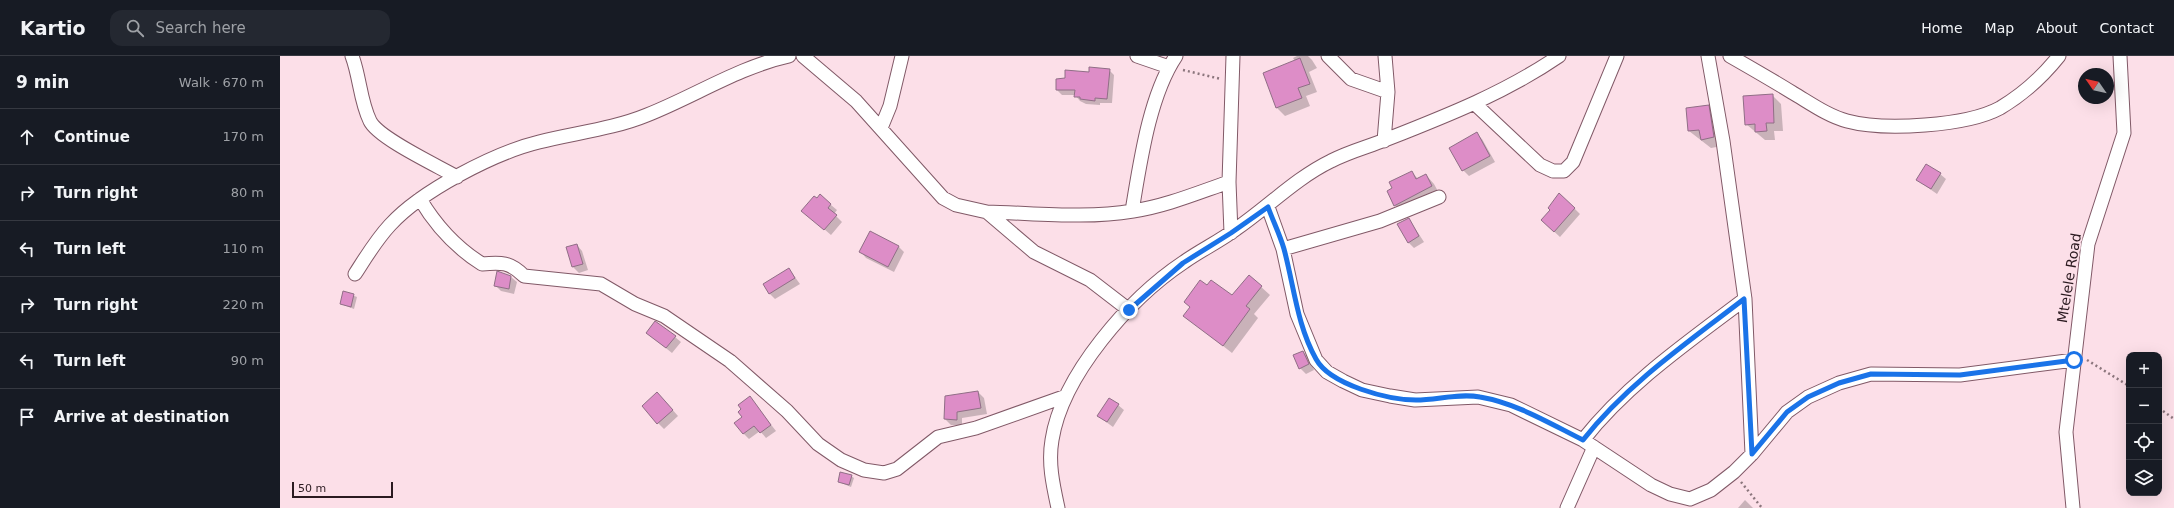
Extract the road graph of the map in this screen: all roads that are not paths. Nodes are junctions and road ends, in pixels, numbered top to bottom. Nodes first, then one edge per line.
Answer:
1 (352, 56) edge
2 (789, 56) edge
3 (902, 56) edge
4 (1137, 56) edge
5 (1233, 56) edge
6 (1328, 56) edge
7 (1385, 56) edge
8 (1559, 56) edge
9 (1617, 56) edge
10 (1708, 56) edge
11 (1730, 56) edge
12 (2059, 56) edge
13 (2120, 56) edge
14 (808, 57) edge
15 (775, 58) edge
16 (1173, 61) edge
17 (1388, 92) junction
18 (1475, 104) junction
19 (881, 128) junction
20 (1384, 140) junction
21 (457, 177) junction
22 (1228, 182) junction
23 (1439, 197) dead end
24 (420, 199) junction
25 (1268, 207) junction
26 (987, 212) junction
27 (1132, 212) junction
28 (1231, 233) junction
29 (1283, 249) junction
30 (355, 274) dead end
31 (1744, 299) junction
32 (1129, 310) junction
33 (2074, 356) junction
34 (1066, 396) junction
35 (1583, 440) junction
36 (1594, 448) junction
37 (1752, 454) junction
38 (1058, 508) edge
39 (1567, 508) edge
40 (2073, 508) edge

1 - 21 street
2 - 15 street
3 - 19 street
4 - 16 street
5 - 22 street
6 - 17 street
7 - 17 street
8 - 18 street
9 - 18 street
10 - 31 street
11 - 12 street
13 - 33 street, Mtelele Road
14 - 19 street
15 - 21 street
16 - 27 street
17 - 20 street
18 - 20 street
19 - 26 street
20 - 25 street
21 - 24 street
22 - 27 street
22 - 28 street
23 - 29 street
24 - 30 street
24 - 34 street
25 - 28 street
25 - 29 street
26 - 27 street
26 - 32 street
28 - 32 street
29 - 35 street
31 - 35 street
31 - 37 street
32 - 34 street
33 - 37 street
33 - 40 street, Mtelele Road
34 - 38 street
35 - 36 street
36 - 37 street
36 - 39 street

